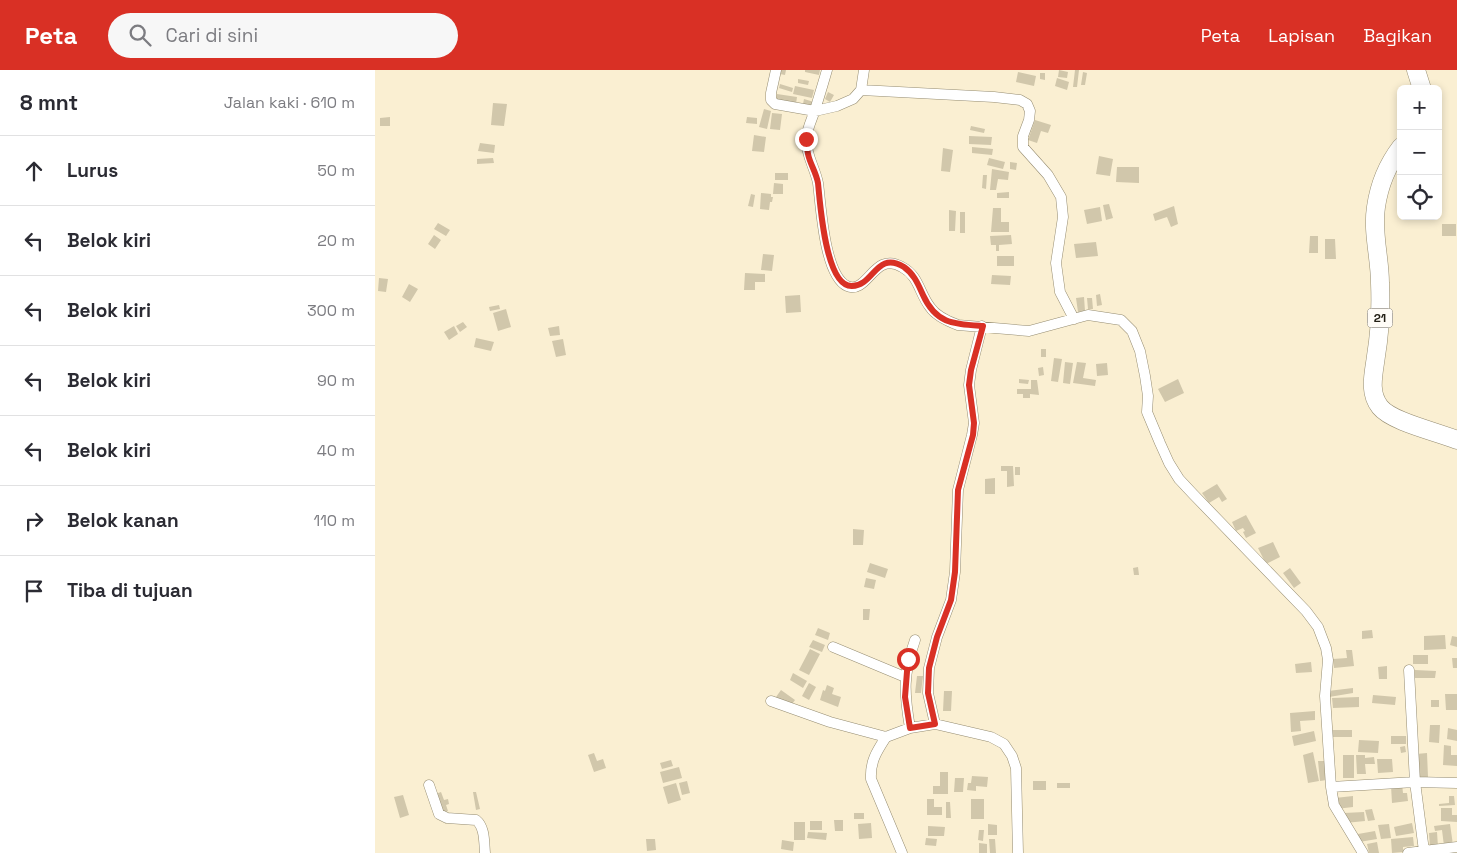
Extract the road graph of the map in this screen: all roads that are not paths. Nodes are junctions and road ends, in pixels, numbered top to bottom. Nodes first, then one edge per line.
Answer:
1 (776, 70) edge
2 (827, 70) edge
3 (864, 70) edge
4 (1416, 70) edge
5 (1421, 85) edge
6 (861, 90) junction
7 (815, 111) junction
8 (1397, 154) edge
9 (1074, 319) junction
10 (978, 326) junction
11 (1457, 440) edge
12 (915, 640) dead end
13 (833, 647) dead end
14 (1409, 670) dead end
15 (905, 677) junction
16 (771, 701) dead end
17 (930, 724) junction
18 (912, 727) junction
19 (886, 737) junction
20 (1415, 782) junction
21 (1457, 782) edge
22 (429, 785) dead end
23 (1331, 786) junction
24 (1457, 847) edge
25 (1424, 850) junction
26 (485, 853) edge
27 (902, 853) edge
28 (1018, 853) edge
29 (1363, 853) edge
30 (1408, 853) edge

1 - 7 street
2 - 7 street
3 - 6 street
4 - 5 highway
6 - 7 street
6 - 9 street
7 - 10 street
8 - 11 highway, 21
9 - 10 street
9 - 23 street
10 - 17 street
12 - 15 street
13 - 15 street
14 - 20 street
15 - 18 street
16 - 19 street
17 - 18 street
17 - 28 street
18 - 19 street
19 - 27 street
20 - 21 street
20 - 23 street
20 - 25 street
22 - 26 street
23 - 29 street
24 - 25 street
25 - 30 street

